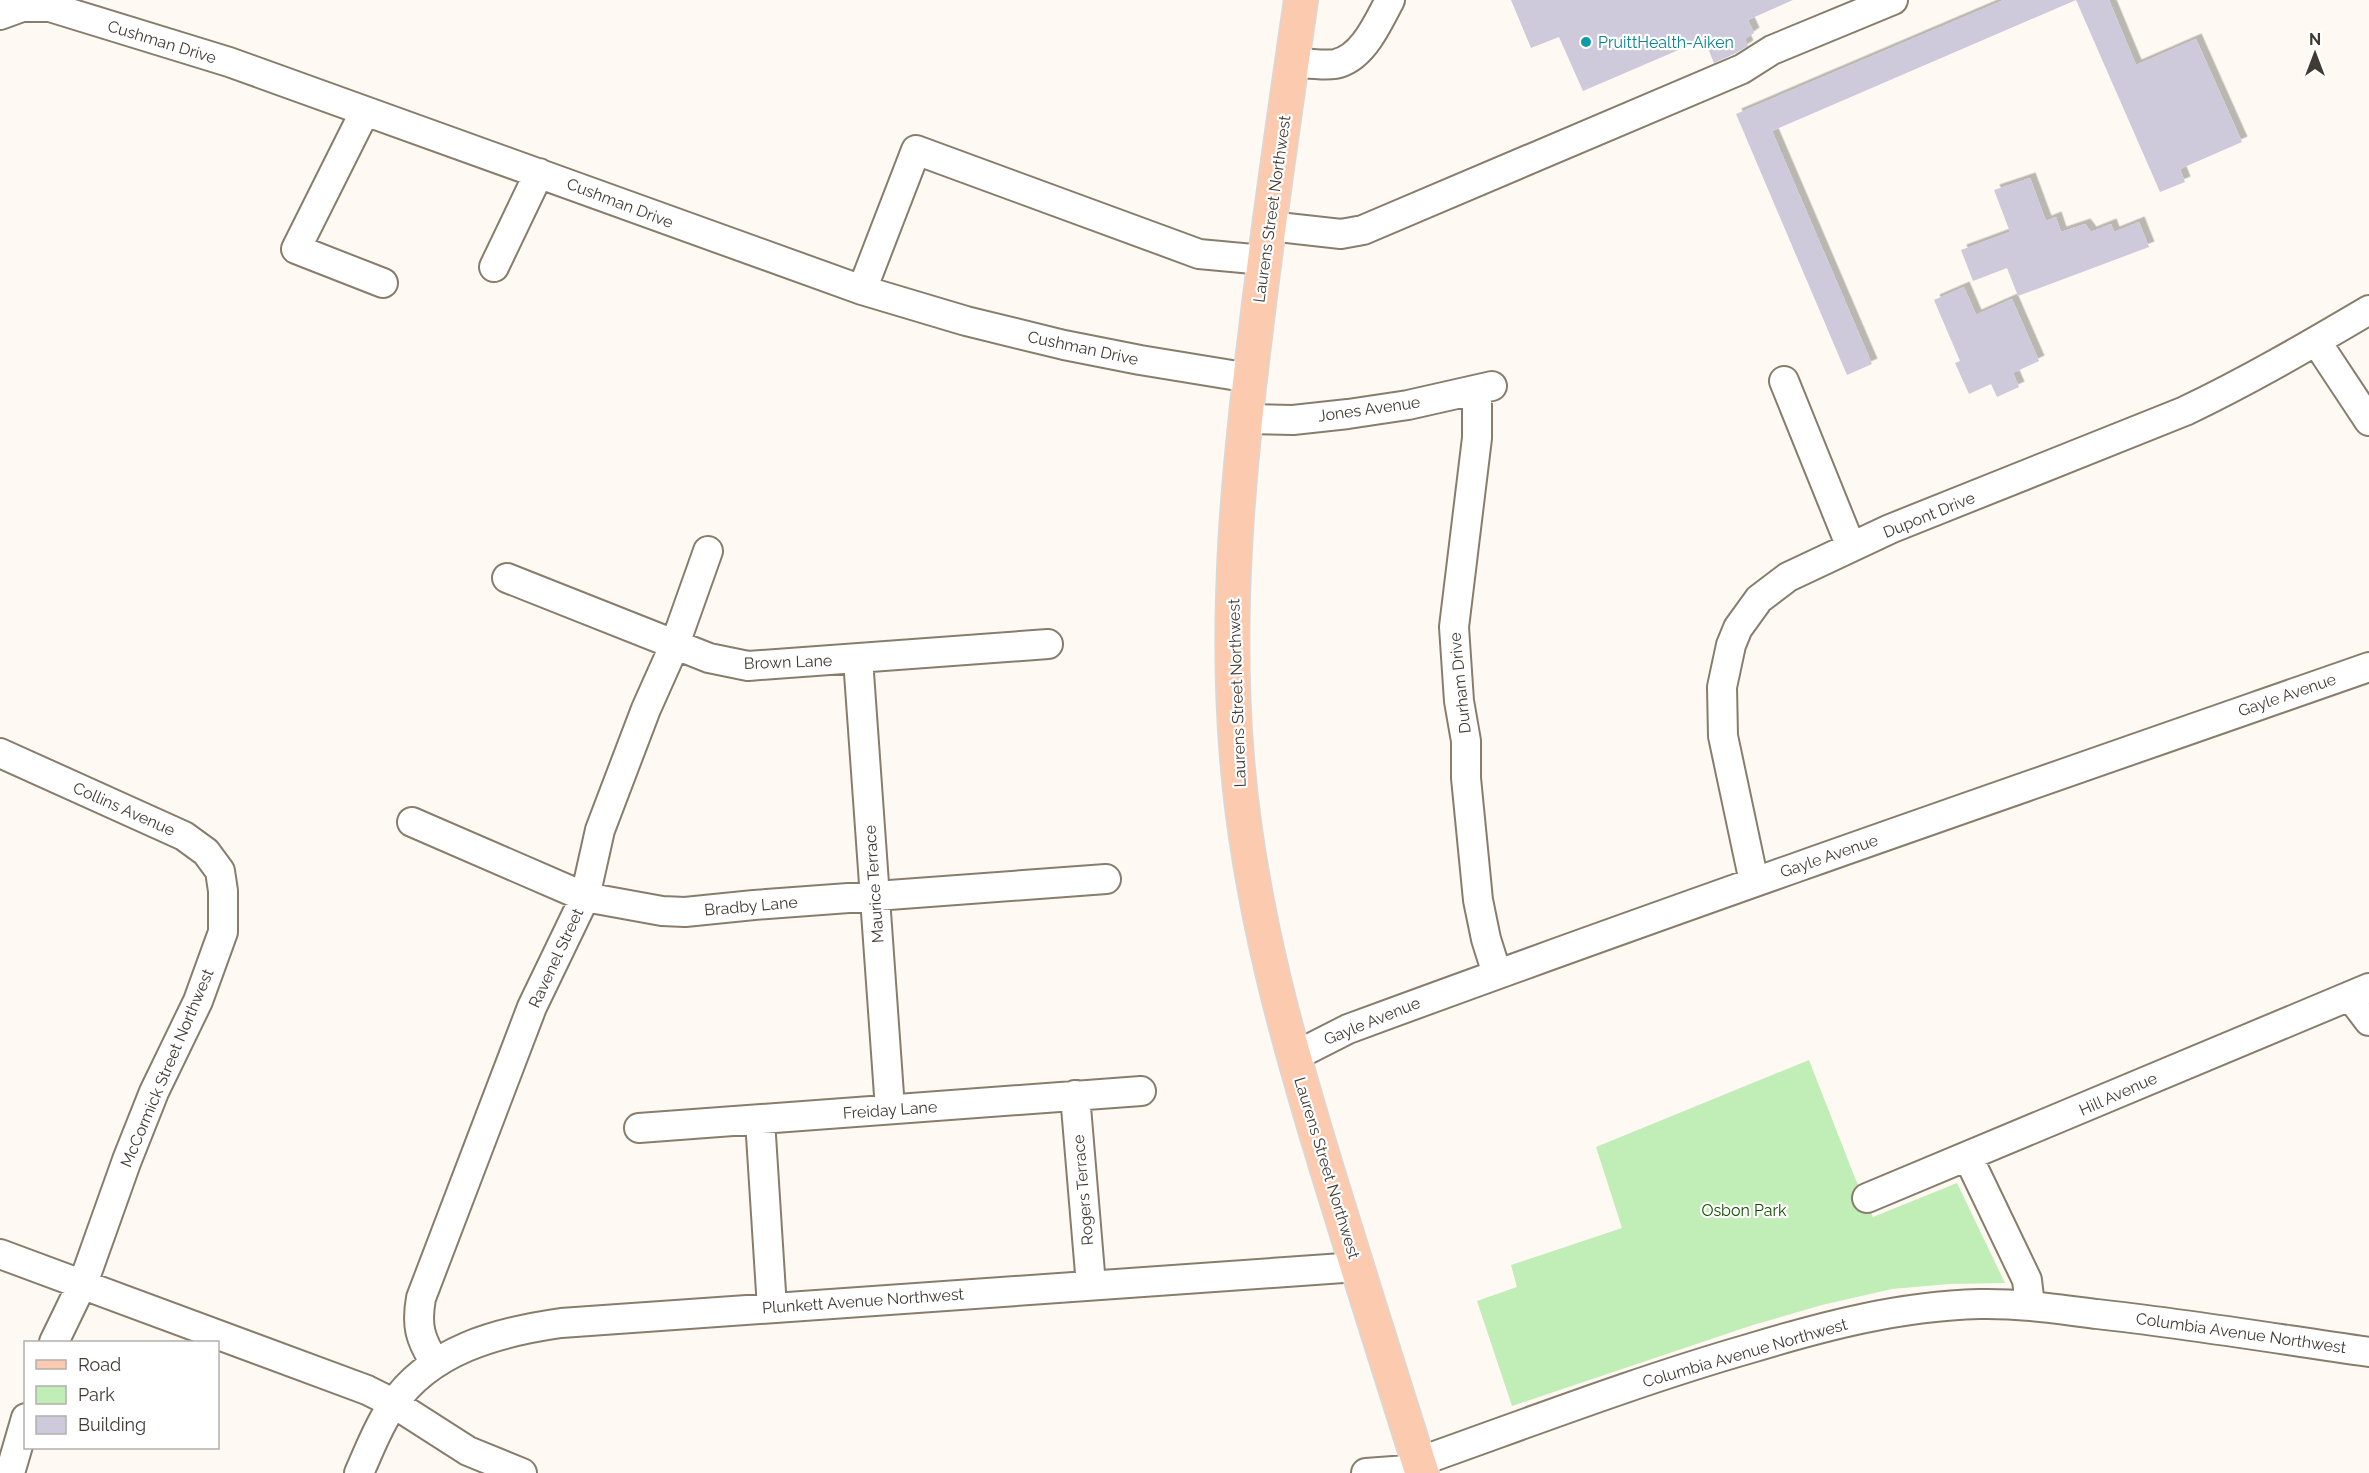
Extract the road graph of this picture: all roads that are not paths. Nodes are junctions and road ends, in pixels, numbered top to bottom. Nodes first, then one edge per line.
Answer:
1 (1301, 0) edge
2 (1390, 0) edge
3 (1893, 0) edge
4 (0, 15) edge
5 (1292, 62) junction
6 (364, 111) junction
7 (539, 173) junction
8 (1269, 226) junction
9 (1264, 260) junction
10 (494, 267) dead end
11 (383, 283) dead end
12 (862, 290) junction
13 (2369, 310) edge
14 (2316, 341) junction
15 (1250, 378) junction
16 (1784, 381) dead end
17 (1484, 388) joint
18 (1245, 419) junction
19 (2369, 421) edge
20 (1851, 547) junction
21 (708, 551) dead end
22 (507, 578) dead end
23 (675, 644) junction
24 (1048, 644) dead end
25 (858, 659) junction
26 (2369, 667) edge
27 (0, 753) edge
28 (412, 822) dead end
29 (1106, 879) dead end
30 (1754, 882) junction
31 (223, 891) joint
32 (875, 896) junction
33 (585, 897) junction
34 (1497, 974) junction
35 (2360, 992) edge
36 (2369, 1021) edge
37 (1293, 1057) junction
38 (1141, 1091) dead end
39 (1075, 1095) junction
40 (890, 1109) junction
41 (760, 1120) junction
42 (639, 1128) dead end
43 (1968, 1157) junction
44 (1866, 1198) dead end
45 (0, 1254) edge
46 (1357, 1267) junction
47 (81, 1285) junction
48 (1091, 1285) junction
49 (2030, 1306) junction
50 (772, 1308) junction
51 (54, 1341) edge
52 (2369, 1352) edge
53 (435, 1362) junction
54 (393, 1404) junction
55 (24, 1425) edge
56 (1420, 1468) edge
57 (10, 1473) edge
58 (359, 1473) edge
59 (522, 1473) edge
60 (1366, 1473) edge

1 - 5 main road, Laurens Street Northwest
2 - 5 street
3 - 8 street
4 - 6 street, Cushman Drive
5 - 8 main road, Laurens Street Northwest
6 - 7 street, Cushman Drive
6 - 11 street
7 - 10 street
7 - 12 street, Cushman Drive
8 - 9 main road, Laurens Street Northwest
9 - 12 street
9 - 15 main road, Laurens Street Northwest
12 - 15 street, Cushman Drive
13 - 14 street, Dupont Drive
14 - 19 street
14 - 20 street, Dupont Drive
15 - 18 main road, Laurens Street Northwest
16 - 20 street
17 - 18 street, Jones Avenue
17 - 34 street, Durham Drive
18 - 37 main road, Laurens Street Northwest
20 - 30 street, Dupont Drive
21 - 23 street, Ravenel Street
22 - 23 street, Brown Lane
23 - 25 street, Brown Lane
23 - 33 street, Ravenel Street
24 - 25 street, Brown Lane
25 - 32 street, Maurice Terrace
26 - 30 street, Gayle Avenue
27 - 31 street, Collins Avenue
28 - 33 street, Bradby Lane
29 - 32 street, Bradby Lane
30 - 34 street, Gayle Avenue
31 - 47 street, McCormick Street Northwest
32 - 33 street, Bradby Lane
32 - 40 street, Maurice Terrace
33 - 53 street, Ravenel Street
34 - 37 street, Gayle Avenue
35 - 36 street
35 - 43 street, Hill Avenue
37 - 46 main road, Laurens Street Northwest
38 - 39 street, Freiday Lane
39 - 40 street, Freiday Lane
39 - 48 street, Rogers Terrace
40 - 41 street, Freiday Lane
41 - 42 street, Freiday Lane
41 - 50 street
43 - 44 street, Hill Avenue
43 - 49 street
45 - 47 street
46 - 48 street, Plunkett Avenue Northwest
46 - 56 main road, Laurens Street Northwest
47 - 51 street, McCormick Street Northwest
47 - 54 street
48 - 50 street, Plunkett Avenue Northwest
49 - 52 street, Columbia Avenue Northwest
49 - 56 street, Columbia Avenue Northwest
50 - 53 street, Plunkett Avenue Northwest
53 - 54 street, Plunkett Avenue Northwest
54 - 58 street
54 - 59 street
55 - 57 street
56 - 60 street, Columbia Avenue Northwest

